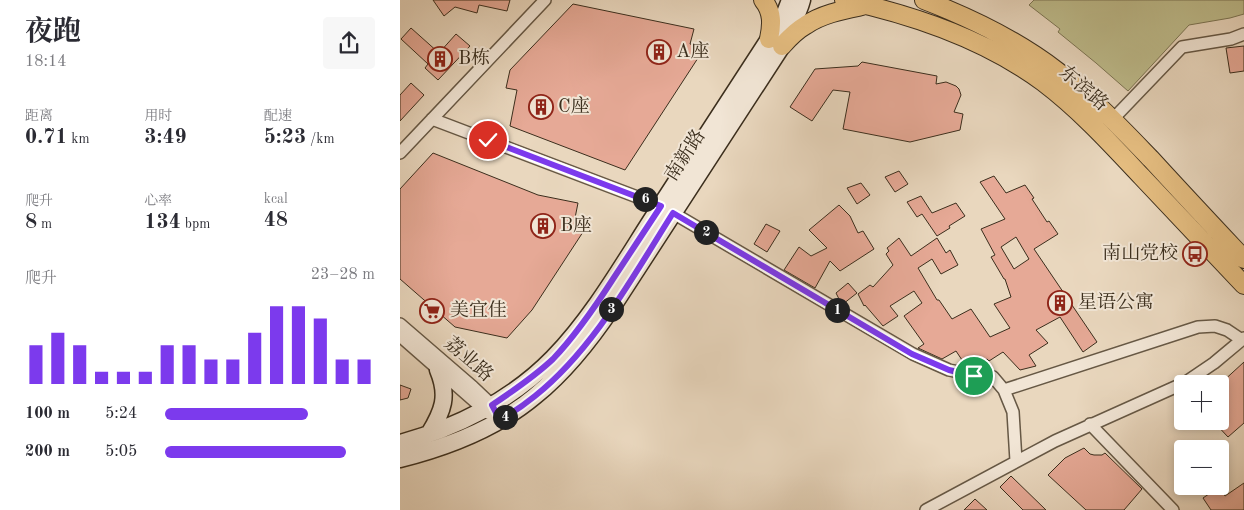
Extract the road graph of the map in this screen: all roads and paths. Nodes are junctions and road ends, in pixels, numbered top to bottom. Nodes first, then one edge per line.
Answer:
1 (545, 0) edge
2 (763, 0) edge
3 (790, 0) edge
4 (802, 0) edge
5 (844, 0) edge
6 (924, 0) edge
7 (868, 5) junction
8 (1244, 34) edge
9 (775, 42) junction
10 (432, 119) junction
11 (1113, 119) junction
12 (400, 153) edge
13 (667, 209) junction
14 (1244, 259) edge
15 (1244, 285) edge
16 (400, 324) edge
17 (400, 336) edge
18 (1243, 339) edge
19 (438, 370) junction
20 (1196, 375) edge
21 (1174, 388) edge
22 (1004, 390) junction
23 (488, 408) junction
24 (500, 420) junction
25 (1090, 424) junction
26 (429, 434) junction
27 (400, 443) edge
28 (400, 459) edge
29 (1016, 461) junction
30 (926, 510) edge
31 (1173, 510) edge

1 - 10 street
2 - 9 main road
3 - 9 main road, 南新路
4 - 9 main road, 南新路
5 - 7 main road, 东滨路
6 - 11 main road, 东滨路
7 - 9 main road
7 - 15 main road, 东滨路
8 - 11 street
9 - 13 main road, 南新路
10 - 12 street
10 - 13 street
11 - 14 main road, 东滨路
13 - 22 street
13 - 23 main road, 南新路
13 - 24 main road, 南新路
16 - 23 street, 荔业路
17 - 19 street, 荔业路
18 - 20 street
18 - 22 street
19 - 23 street, 荔业路
19 - 26 main road
21 - 25 street
22 - 29 street
23 - 24 street, 荔业路
23 - 26 main road, 南新路
24 - 28 main road, 南新路
25 - 29 street
25 - 31 street
26 - 27 main road, 南新路
29 - 30 street

